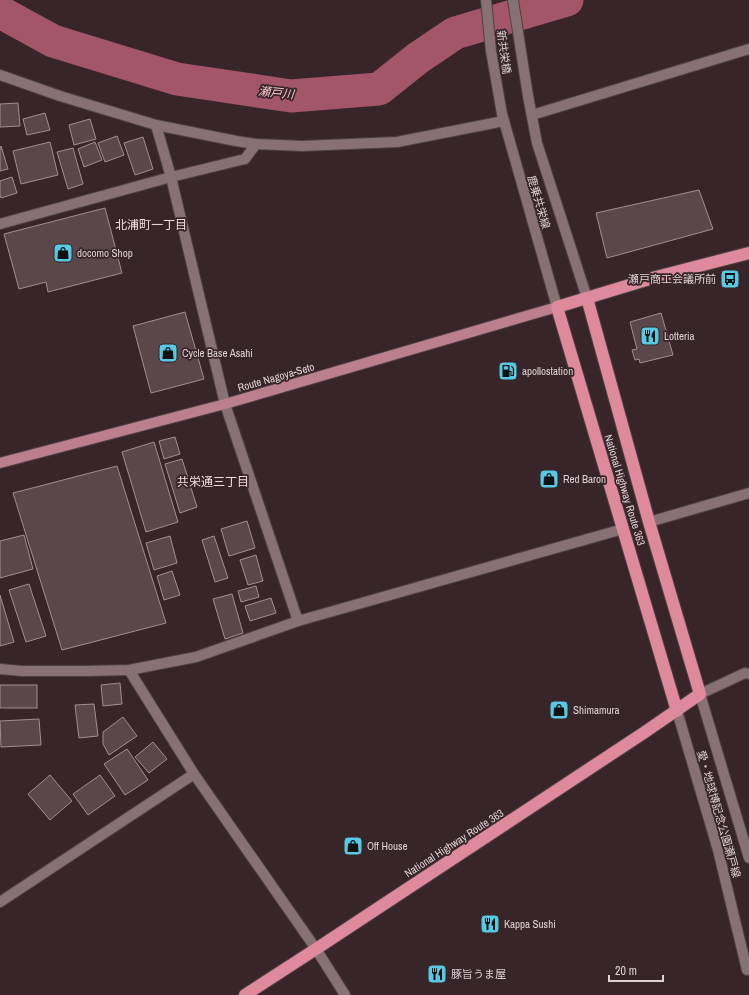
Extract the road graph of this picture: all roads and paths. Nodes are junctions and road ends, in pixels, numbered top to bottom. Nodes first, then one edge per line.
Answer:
1 (513, 0) edge
2 (486, 2) edge
3 (749, 49) edge
4 (0, 75) edge
5 (528, 96) joint
6 (500, 103) joint
7 (532, 115) junction
8 (504, 121) junction
9 (156, 125) junction
10 (256, 144) junction
11 (171, 178) junction
12 (0, 224) edge
13 (749, 253) edge
14 (587, 298) junction
15 (556, 307) junction
16 (225, 404) junction
17 (0, 462) edge
18 (749, 492) edge
19 (649, 522) junction
20 (623, 529) junction
21 (298, 620) junction
22 (0, 669) edge
23 (129, 670) junction
24 (749, 674) edge
25 (700, 694) junction
26 (677, 711) junction
27 (194, 774) junction
28 (749, 858) edge
29 (0, 902) edge
30 (316, 949) junction
31 (747, 970) dead end
32 (245, 995) edge
33 (345, 995) edge

1 - 5 street, 新共栄橋
2 - 6 street, 新共栄橋
3 - 7 street
4 - 9 street
5 - 7 street, 鹿乗共栄線
6 - 8 street, 鹿乗共栄線
7 - 14 street, 鹿乗共栄線
8 - 10 street
8 - 15 street, 鹿乗共栄線
9 - 10 street
9 - 11 street
10 - 11 street
11 - 12 street
11 - 16 street
13 - 14 highway
14 - 15 highway
14 - 19 highway, National Highway Route 363
15 - 16 main road, Route Nagoya-Seto
15 - 20 highway, National Highway Route 363
16 - 17 main road, Route Nagoya-Seto
16 - 21 street
18 - 19 street
19 - 25 highway, National Highway Route 363
20 - 21 street
20 - 26 highway, National Highway Route 363
21 - 23 street
22 - 23 street
23 - 27 street
24 - 25 street
25 - 26 highway, National Highway Route 363
25 - 28 street, 愛・地球博記念公園瀬戸線
26 - 30 highway, National Highway Route 363
26 - 31 street, 愛・地球博記念公園瀬戸線
27 - 29 street
27 - 30 street
30 - 32 highway, National Highway Route 363
30 - 33 street

